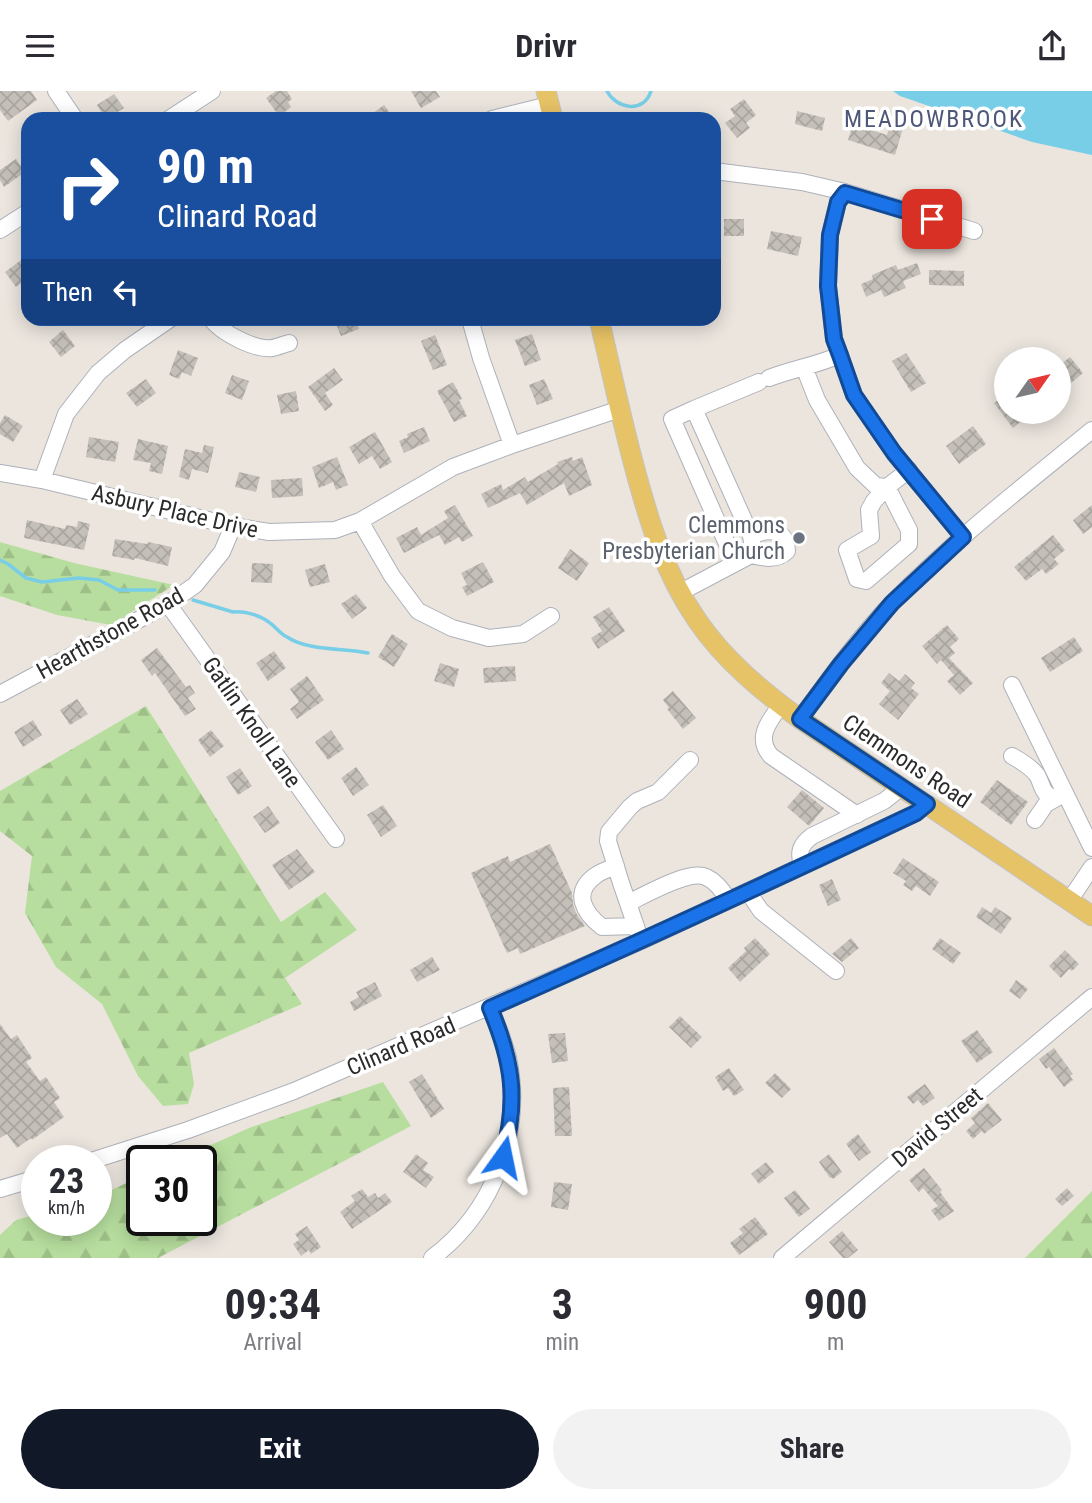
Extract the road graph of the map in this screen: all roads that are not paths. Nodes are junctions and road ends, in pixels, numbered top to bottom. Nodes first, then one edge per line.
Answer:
1 (56, 91) edge
2 (212, 91) edge
3 (549, 105) edge
4 (70, 112) edge
5 (180, 112) edge
6 (520, 112) edge
7 (721, 172) edge
8 (845, 193) junction
9 (21, 216) edge
10 (0, 230) edge
11 (974, 231) dead end
12 (160, 326) edge
13 (218, 326) edge
14 (472, 326) edge
15 (601, 326) edge
16 (289, 343) dead end
17 (840, 355) junction
18 (804, 367) junction
19 (620, 409) junction
20 (694, 409) junction
21 (1092, 430) edge
22 (512, 445) junction
23 (909, 470) junction
24 (0, 473) edge
25 (42, 481) junction
26 (887, 487) junction
27 (360, 521) junction
28 (233, 526) junction
29 (751, 536) junction
30 (963, 537) junction
31 (751, 555) junction
32 (735, 562) junction
33 (680, 593) junction
34 (168, 604) junction
35 (551, 616) dead end
36 (1012, 685) dead end
37 (0, 694) edge
38 (781, 705) junction
39 (800, 719) junction
40 (1012, 756) dead end
41 (690, 760) dead end
42 (902, 787) junction
43 (1060, 796) junction
44 (927, 804) junction
45 (857, 815) junction
46 (1035, 820) dead end
47 (336, 839) dead end
48 (1092, 848) edge
49 (616, 866) junction
50 (802, 866) junction
51 (1092, 867) edge
52 (748, 892) junction
53 (729, 901) junction
54 (1069, 901) junction
55 (628, 903) junction
56 (1092, 916) edge
57 (639, 934) junction
58 (836, 971) dead end
59 (1092, 997) edge
60 (490, 1008) junction
61 (112, 1154) edge
62 (21, 1183) edge
63 (0, 1189) edge
64 (432, 1258) edge
65 (782, 1258) edge

1 - 4 street
2 - 5 street
3 - 6 street
7 - 8 street
8 - 11 street
8 - 17 street
9 - 10 street
12 - 25 street
13 - 16 street
14 - 22 street
15 - 19 main road, Clemmons Road
17 - 18 street
17 - 23 street
18 - 20 street
18 - 26 street
19 - 22 street, Asbury Place Drive
19 - 33 main road, Clemmons Road
20 - 29 street
20 - 32 street
21 - 30 street
22 - 27 street, Asbury Place Drive
23 - 26 street
23 - 30 street
24 - 25 street, Asbury Place Drive
25 - 28 street, Asbury Place Drive
26 - 26 street
27 - 28 street, Asbury Place Drive
27 - 35 street
28 - 34 street, Hearthstone Road
29 - 31 street
29 - 31 street
30 - 39 street
31 - 32 street
32 - 33 street
33 - 38 main road, Clemmons Road
34 - 37 street, Hearthstone Road
34 - 47 street, Gatlin Knoll Lane
36 - 43 street
38 - 39 main road, Clemmons Road
38 - 45 street
39 - 42 main road, Clemmons Road
40 - 43 street
41 - 49 street
42 - 44 main road, Clemmons Road
42 - 45 street
43 - 46 street
43 - 48 street
44 - 50 street, Clinard Road
44 - 54 main road, Clemmons Road
45 - 50 street
49 - 55 street
49 - 57 street
50 - 52 street, Clinard Road
51 - 54 street
52 - 53 street, Clinard Road
52 - 58 street
53 - 55 street
53 - 57 street, Clinard Road
54 - 56 main road, Clemmons Road
55 - 57 street
57 - 60 street, Clinard Road
59 - 65 street, David Street
60 - 61 street, Clinard Road
60 - 64 street
62 - 63 street

